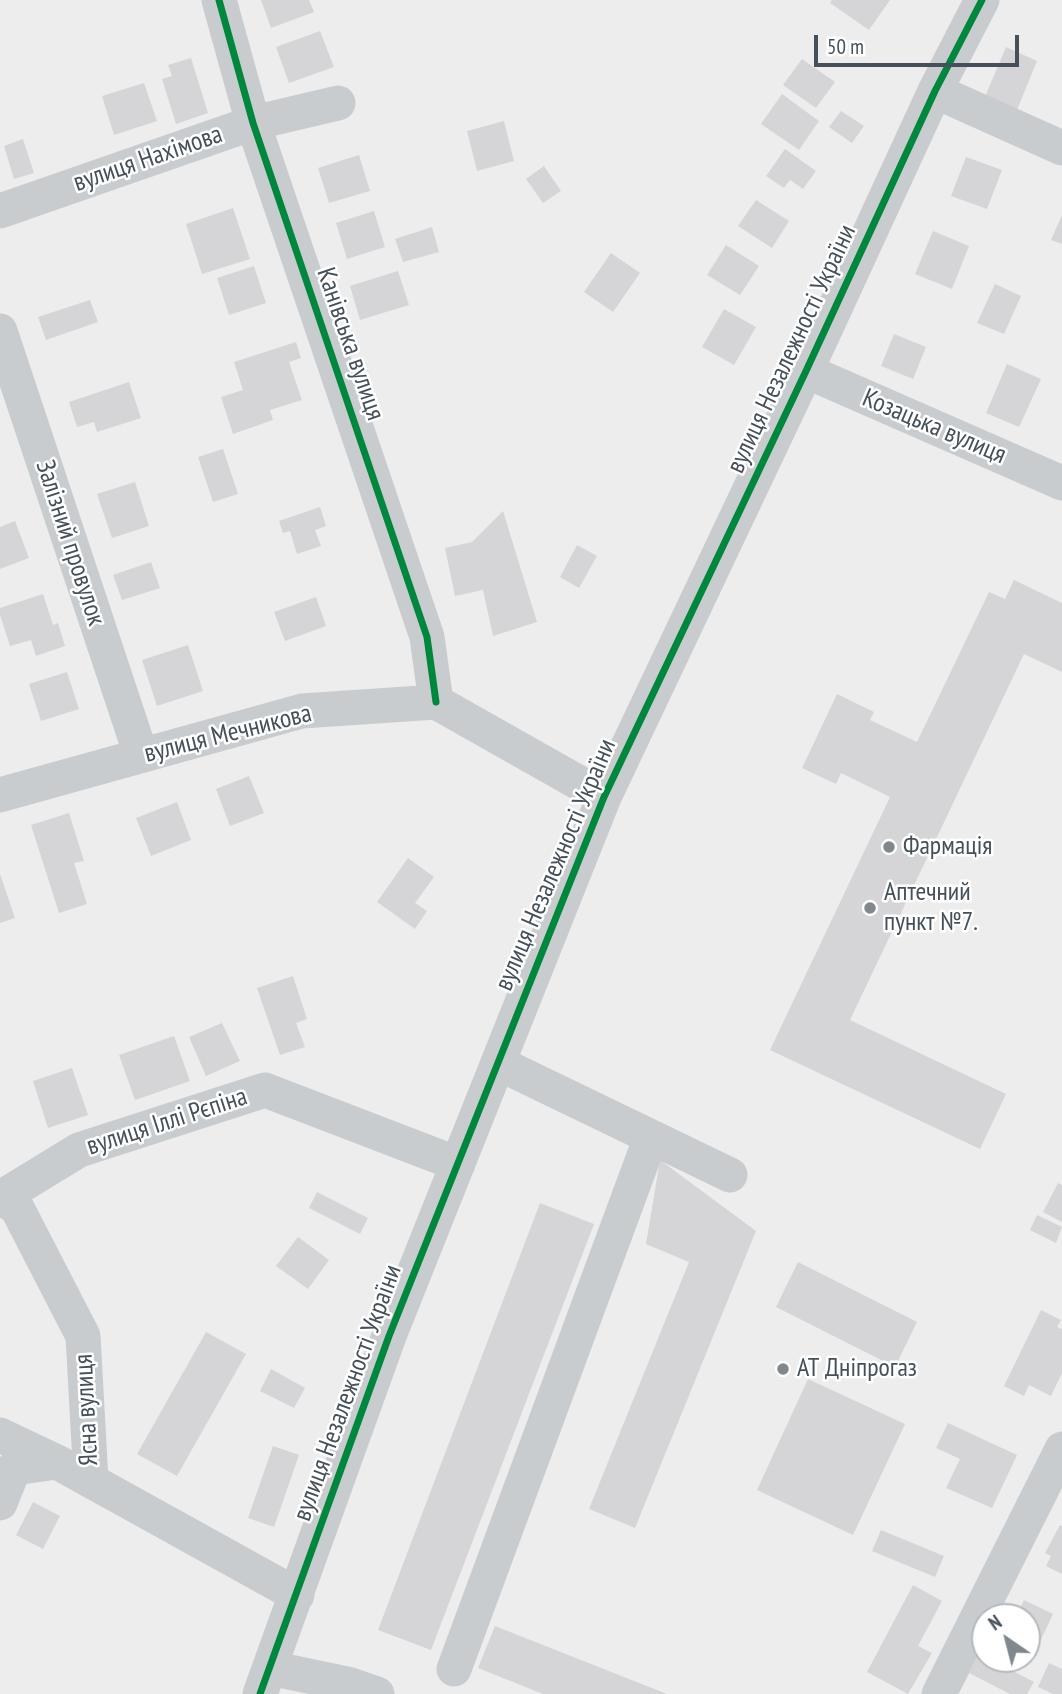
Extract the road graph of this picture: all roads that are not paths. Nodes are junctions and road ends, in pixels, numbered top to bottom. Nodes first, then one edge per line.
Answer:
1 (219, 0) edge
2 (971, 5) edge
3 (935, 91) junction
4 (338, 103) dead end
5 (253, 123) junction
6 (1062, 148) edge
7 (0, 211) edge
8 (0, 331) edge
9 (806, 371) junction
10 (1062, 483) edge
11 (436, 702) junction
12 (141, 755) junction
13 (0, 795) edge
14 (604, 797) junction
15 (498, 1063) junction
16 (651, 1137) junction
17 (458, 1164) junction
18 (730, 1175) dead end
19 (1, 1197) edge
20 (0, 1435) edge
21 (1062, 1449) edge
22 (57, 1462) junction
23 (91, 1480) junction
24 (0, 1503) edge
25 (297, 1595) junction
26 (454, 1669) dead end
27 (265, 1681) edge
28 (377, 1694) edge
29 (939, 1694) edge

1 - 5 street, Канівська вулиця
2 - 3 street, вулиця Незалежності України
3 - 6 street
3 - 9 street, вулиця Незалежності України
4 - 5 street, вулиця Нахімова
5 - 7 street, вулиця Нахімова
5 - 11 street, Канівська вулиця
8 - 12 street, Залізний провулок
9 - 10 street, Козацька вулиця
9 - 14 street, вулиця Незалежності України
11 - 12 street, вулиця Мечникова
11 - 14 street
12 - 13 street, вулиця Мечникова
14 - 15 street, вулиця Незалежності України
15 - 16 street
15 - 17 street, вулиця Незалежності України
16 - 18 street
16 - 26 street
17 - 19 street, вулиця Іллі Рєпіна
17 - 25 street, вулиця Незалежності України
19 - 23 street, Ясна вулиця
20 - 22 street
21 - 29 street
22 - 23 street
22 - 24 street
23 - 25 street
25 - 27 street, вулиця Незалежності України
27 - 28 street

